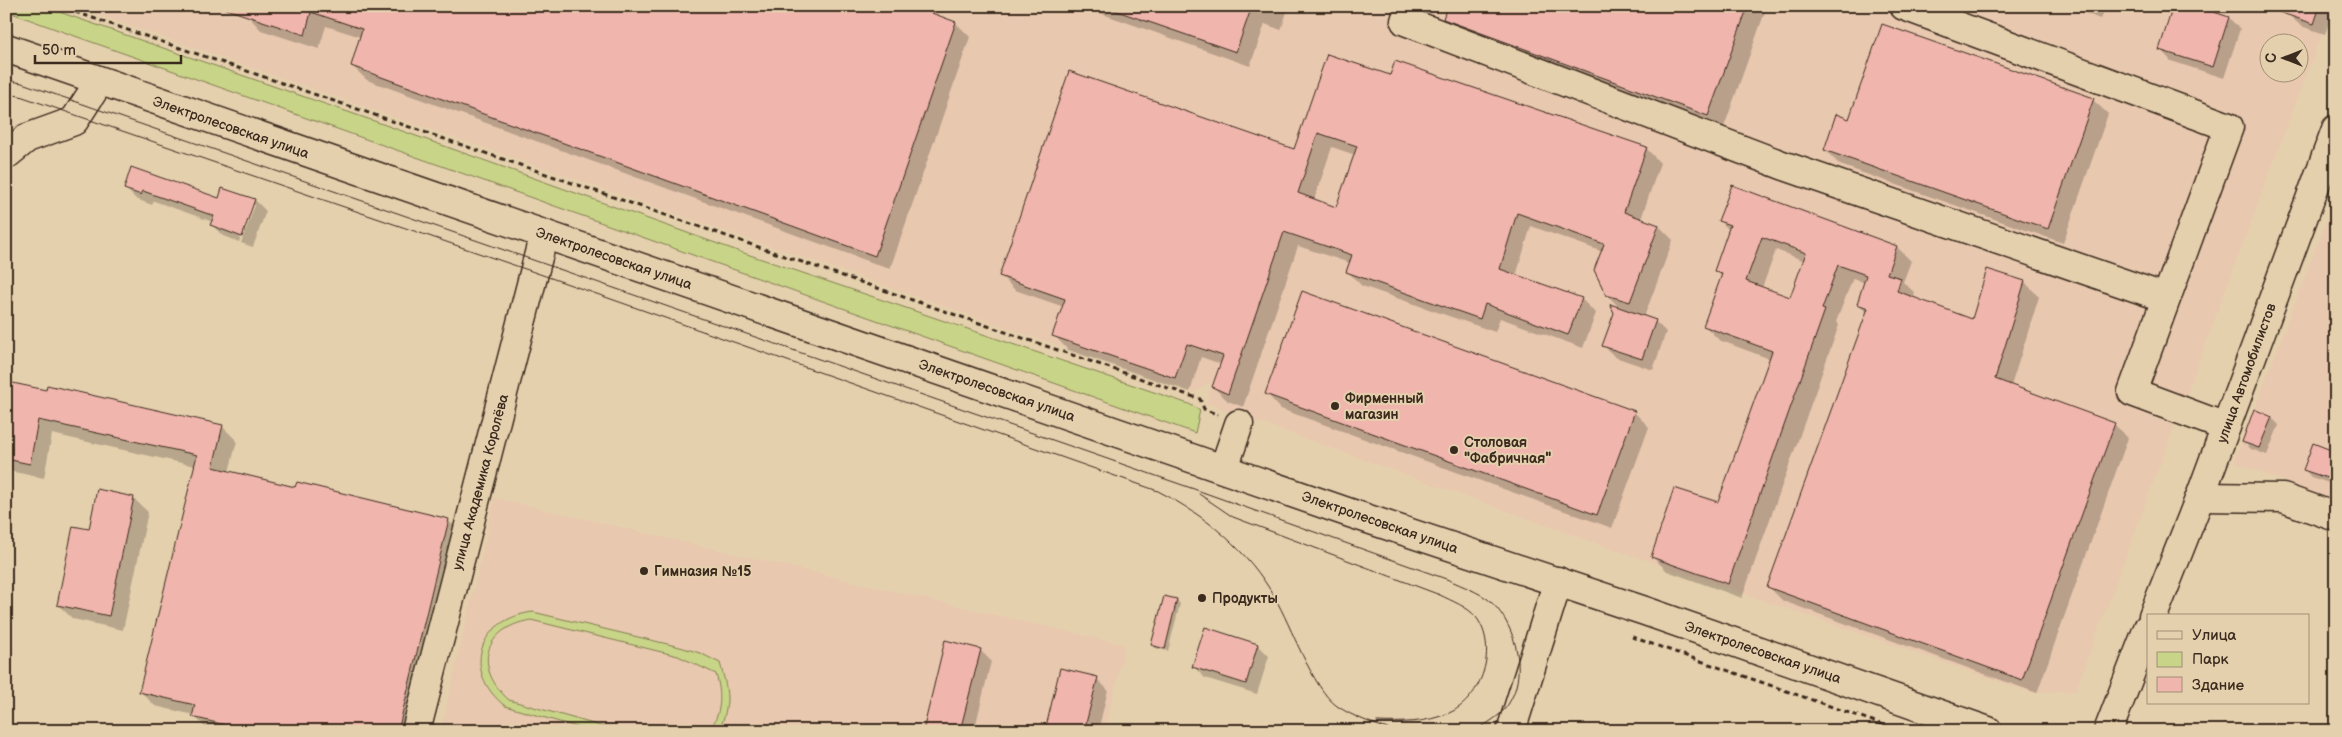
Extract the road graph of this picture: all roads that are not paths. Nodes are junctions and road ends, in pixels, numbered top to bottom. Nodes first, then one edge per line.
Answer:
1 (1410, 6) edge
2 (1904, 6) edge
3 (6, 48) edge
4 (100, 82) junction
5 (2336, 128) edge
6 (6, 155) edge
7 (544, 234) junction
8 (2166, 298) junction
9 (1239, 425) road end
10 (2226, 427) junction
11 (1224, 468) junction
12 (2200, 496) junction
13 (2336, 517) edge
14 (1558, 581) junction
15 (2154, 614) edge
16 (2147, 631) edge
17 (416, 731) edge
18 (1510, 731) edge
19 (1988, 731) edge
20 (2108, 731) edge

1 - 8 main road
2 - 8 main road
3 - 4 main road, Электролесовская улица
4 - 6 main road
4 - 7 main road, Электролесовская улица
5 - 10 main road, улица Автомобилистов
7 - 11 main road, Электролесовская улица
7 - 17 main road, улица Академика Королёва
8 - 10 main road
9 - 11 main road
10 - 12 main road, улица Автомобилистов
11 - 14 main road, Электролесовская улица
12 - 13 main road
12 - 15 main road, улица Автомобилистов
14 - 18 main road
14 - 19 main road, Электролесовская улица
16 - 20 main road

